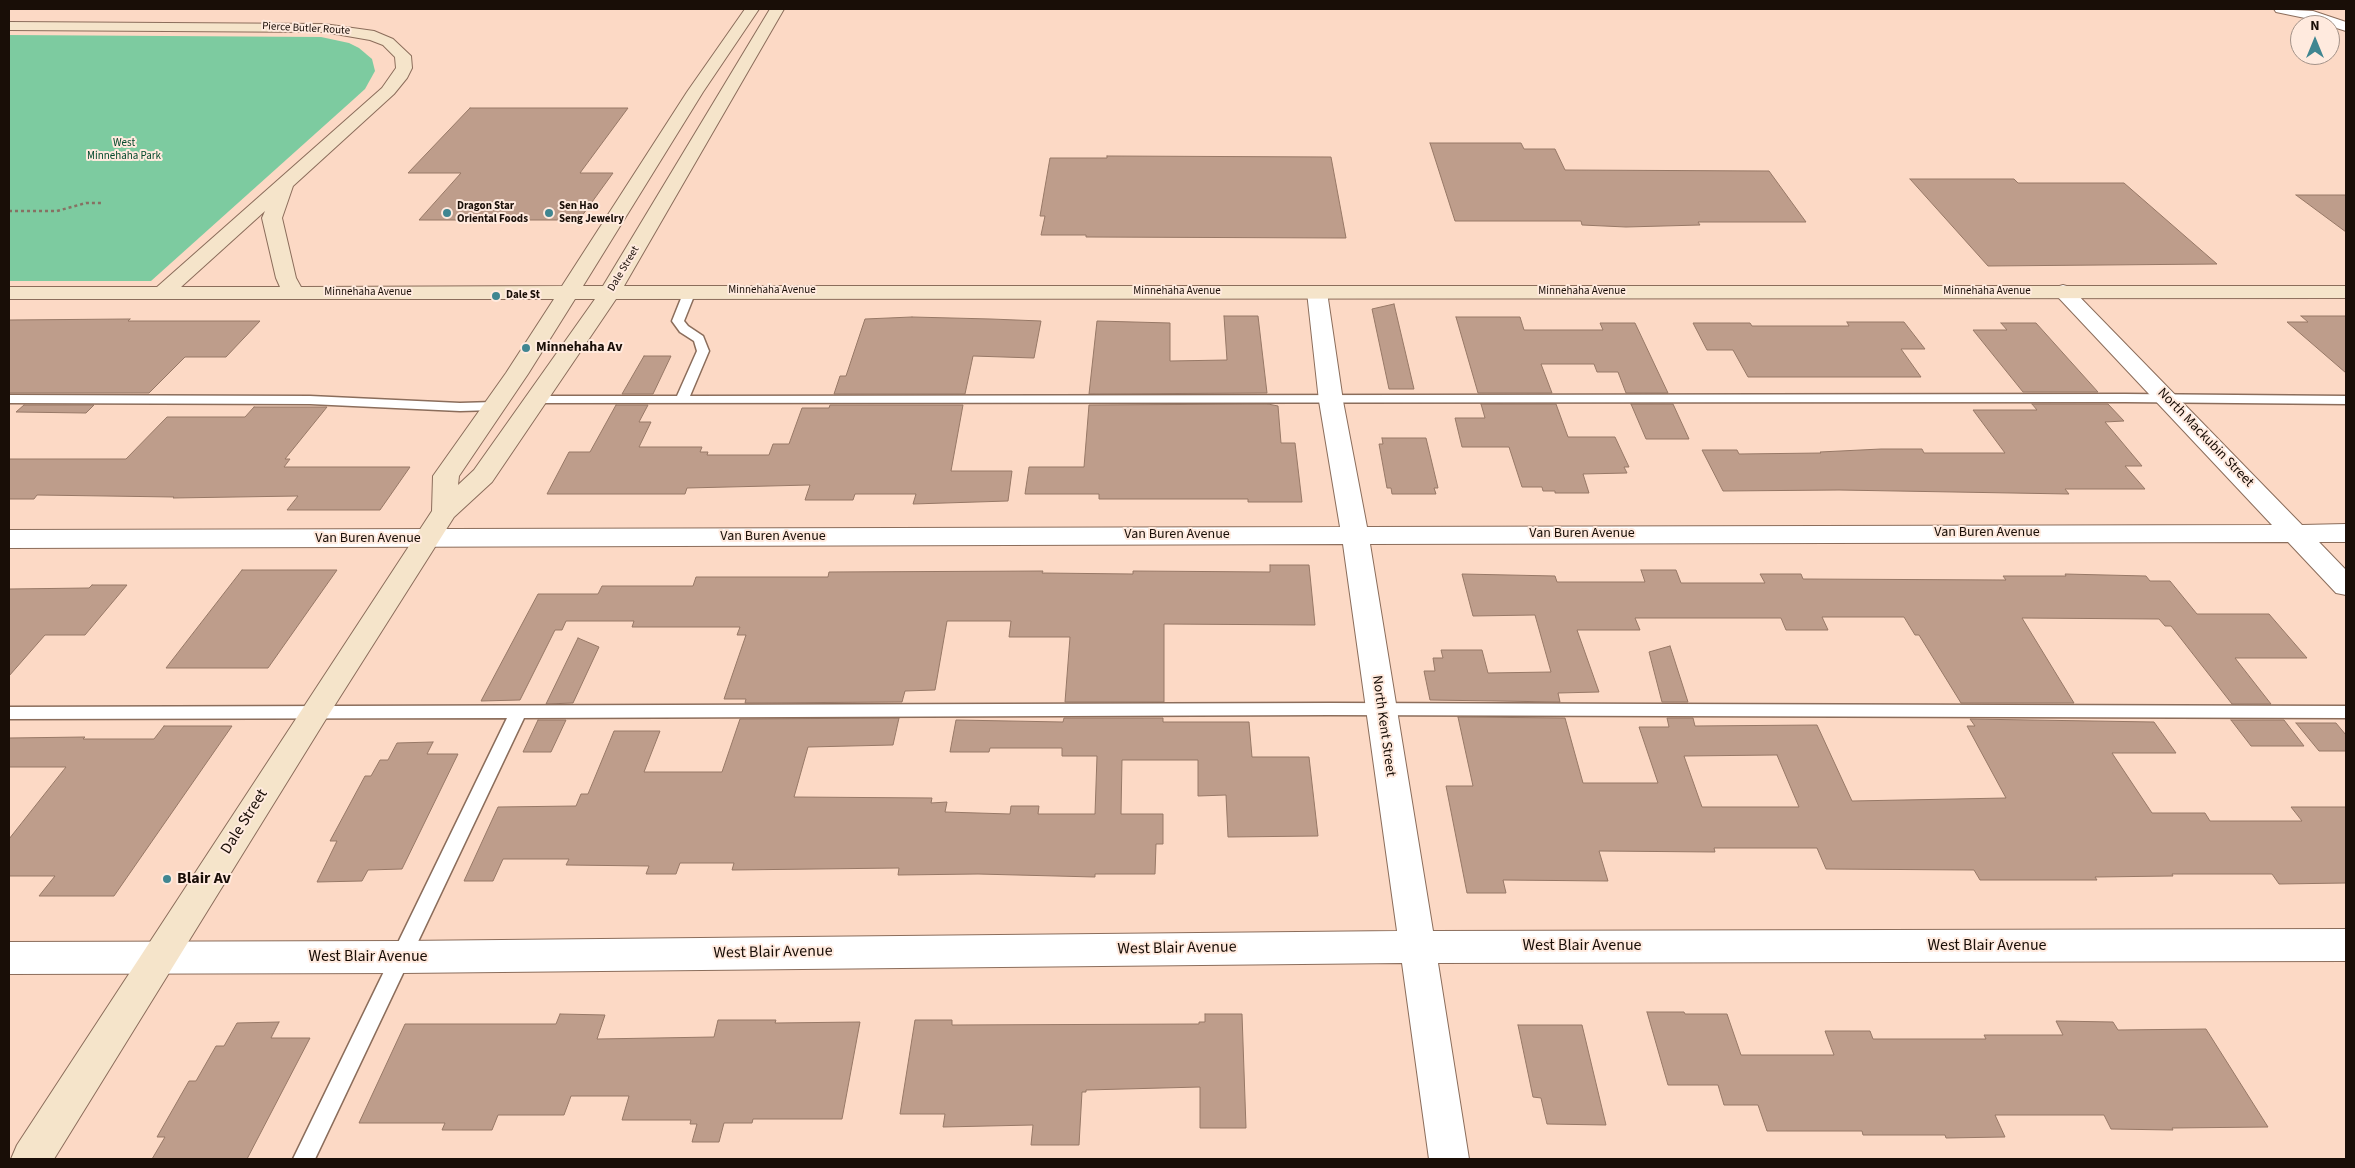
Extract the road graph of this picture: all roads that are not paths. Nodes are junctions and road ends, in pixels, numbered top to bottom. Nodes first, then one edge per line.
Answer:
1 (752, 9) edge
2 (777, 9) edge
3 (2281, 9) edge
4 (9, 26) edge
5 (2346, 27) edge
6 (284, 186) junction
7 (567, 292) junction
8 (611, 292) junction
9 (690, 292) junction
10 (1317, 292) junction
11 (2063, 292) junction
12 (2346, 292) edge
13 (9, 293) edge
14 (162, 293) junction
15 (294, 293) junction
16 (9, 399) edge
17 (2168, 399) junction
18 (536, 400) junction
19 (682, 400) junction
20 (2346, 400) edge
21 (1332, 401) junction
22 (494, 406) junction
23 (445, 511) junction
24 (2296, 533) junction
25 (2346, 533) edge
26 (1355, 534) junction
27 (9, 539) edge
28 (427, 539) junction
29 (2346, 586) edge
30 (1380, 709) junction
31 (315, 711) junction
32 (518, 712) junction
33 (2346, 712) edge
34 (9, 713) edge
35 (2346, 945) edge
36 (1416, 946) junction
37 (402, 956) junction
38 (9, 958) edge
39 (160, 958) junction
40 (31, 1159) edge
41 (304, 1159) edge
42 (1449, 1159) edge

1 - 7 main road
2 - 8 main road, Dale Street
3 - 5 street
4 - 6 main road, Pierce Butler Route
6 - 14 main road, Pierce Butler Route
6 - 15 main road
7 - 8 main road, Minnehaha Avenue
7 - 15 main road, Minnehaha Avenue
7 - 22 main road
8 - 9 main road, Minnehaha Avenue
8 - 18 main road, Dale Street
9 - 10 main road, Minnehaha Avenue
9 - 19 lane
10 - 11 main road, Minnehaha Avenue
10 - 21 street, North Kent Street
11 - 12 main road, Minnehaha Avenue
11 - 17 street, North Mackubin Street
13 - 14 main road, Minnehaha Avenue
14 - 15 main road, Minnehaha Avenue
16 - 22 lane
17 - 20 lane
17 - 21 lane
17 - 24 street, North Mackubin Street
18 - 19 lane
18 - 23 main road, Dale Street
19 - 21 lane
21 - 26 street, North Kent Street
22 - 23 main road
23 - 28 main road, Dale Street
24 - 25 street, Van Buren Avenue
24 - 26 street, Van Buren Avenue
24 - 29 street, North Mackubin Street
26 - 28 street, Van Buren Avenue
26 - 30 street, North Kent Street
27 - 28 street, Van Buren Avenue
28 - 31 main road, Dale Street
30 - 32 lane
30 - 33 lane
30 - 36 street, North Kent Street
31 - 32 lane
31 - 34 lane
31 - 39 main road, Dale Street
32 - 37 lane
35 - 36 street, West Blair Avenue
36 - 37 street, West Blair Avenue
36 - 42 street, North Kent Street
37 - 39 street, West Blair Avenue
37 - 41 lane
38 - 39 street, West Blair Avenue
39 - 40 main road, Dale Street

